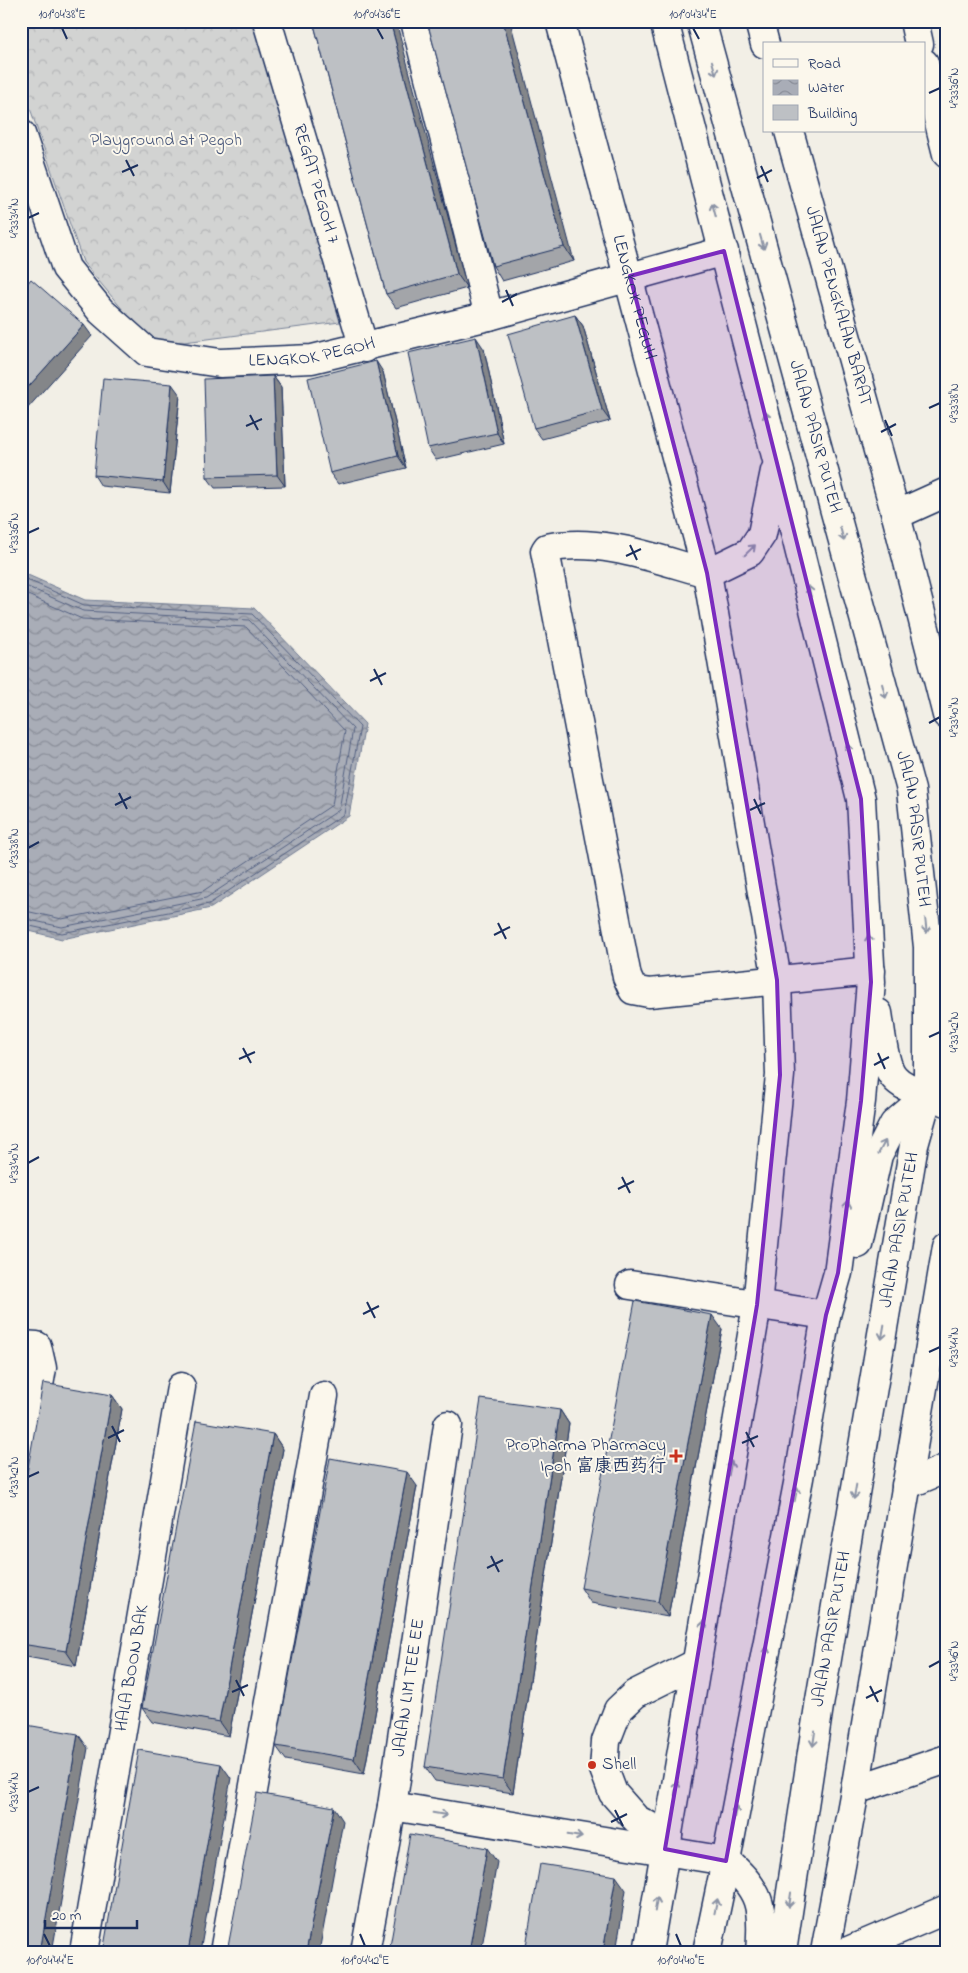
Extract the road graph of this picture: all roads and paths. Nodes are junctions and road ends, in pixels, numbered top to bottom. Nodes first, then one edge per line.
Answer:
1 (267, 21) edge
2 (415, 21) edge
3 (560, 21) edge
4 (664, 21) edge
5 (701, 21) edge
6 (759, 21) edge
7 (914, 21) edge
8 (764, 42) edge
9 (919, 42) edge
10 (926, 71) edge
11 (789, 132) edge
12 (21, 134) edge
13 (947, 154) edge
14 (724, 251) junction
15 (630, 276) junction
16 (489, 316) junction
17 (364, 348) junction
18 (777, 460) junction
19 (947, 492) edge
20 (896, 515) junction
21 (707, 573) junction
22 (947, 715) edge
23 (871, 977) junction
24 (777, 980) junction
25 (938, 1099) edge
26 (947, 1246) edge
27 (838, 1273) junction
28 (630, 1284) dead end
29 (757, 1305) junction
30 (940, 1314) edge
31 (826, 1315) junction
32 (21, 1345) edge
33 (181, 1387) dead end
34 (324, 1396) dead end
35 (448, 1425) dead end
36 (947, 1468) edge
37 (906, 1485) junction
38 (21, 1487) edge
39 (697, 1663) junction
40 (947, 1759) edge
41 (855, 1790) junction
42 (392, 1806) junction
43 (666, 1843) junction
44 (726, 1861) junction
45 (947, 1909) edge
46 (84, 1952) edge
47 (224, 1952) edge
48 (365, 1952) edge
49 (648, 1952) edge
50 (707, 1952) edge
51 (760, 1952) edge
52 (782, 1952) edge
53 (825, 1952) edge
54 (846, 1952) edge

1 - 17 street, REGAT PEGOH 7
2 - 16 street
3 - 15 street, LENGKOK PEGUH
14 -> 4 street
5 -> 25 street, JALAN PASIR PUTEH
6 - 8 street
7 - 9 street
10 - 13 street
11 - 20 street, JALAN PENGKALAN BARAT
12 - 17 street, LENGKOK PEGOH
14 - 15 street, LENGKOK PEGOH
18 -> 14 street
15 - 16 street, LENGKOK PEGOH
15 - 21 street, LENGKOK PEGUH
16 - 17 street, LENGKOK PEGOH
21 -> 18 street
23 -> 18 street
19 - 20 street
20 - 22 street, JALAN PENGKALAN BARAT
21 - 24 street, LENGKOK PEGUH
21 - 24 street
23 - 24 street
23 - 25 street
27 -> 23 street
24 - 29 street, LENGKOK PEGUH
27 -> 25 street
25 -> 52 street, JALAN PASIR PUTEH
26 - 30 street
27 - 31 street
28 - 29 street
29 - 31 street
39 -> 29 street, LENGKOK PEGUH
30 - 37 street
44 -> 31 street
32 - 38 street
33 - 46 street, HALA BOON BAK
34 - 47 street
35 - 42 street, JALAN LIM TEE EE
36 - 37 street
37 - 41 street
43 -> 39 street, LENGKOK PEGUH
39 - 43 street
40 - 41 street
41 - 53 street
42 -> 43 street
42 - 48 street, JALAN LIM TEE EE
43 - 44 street
49 -> 43 street, LENGKOK PEGUH
50 -> 44 street
44 - 51 street
45 - 54 street

